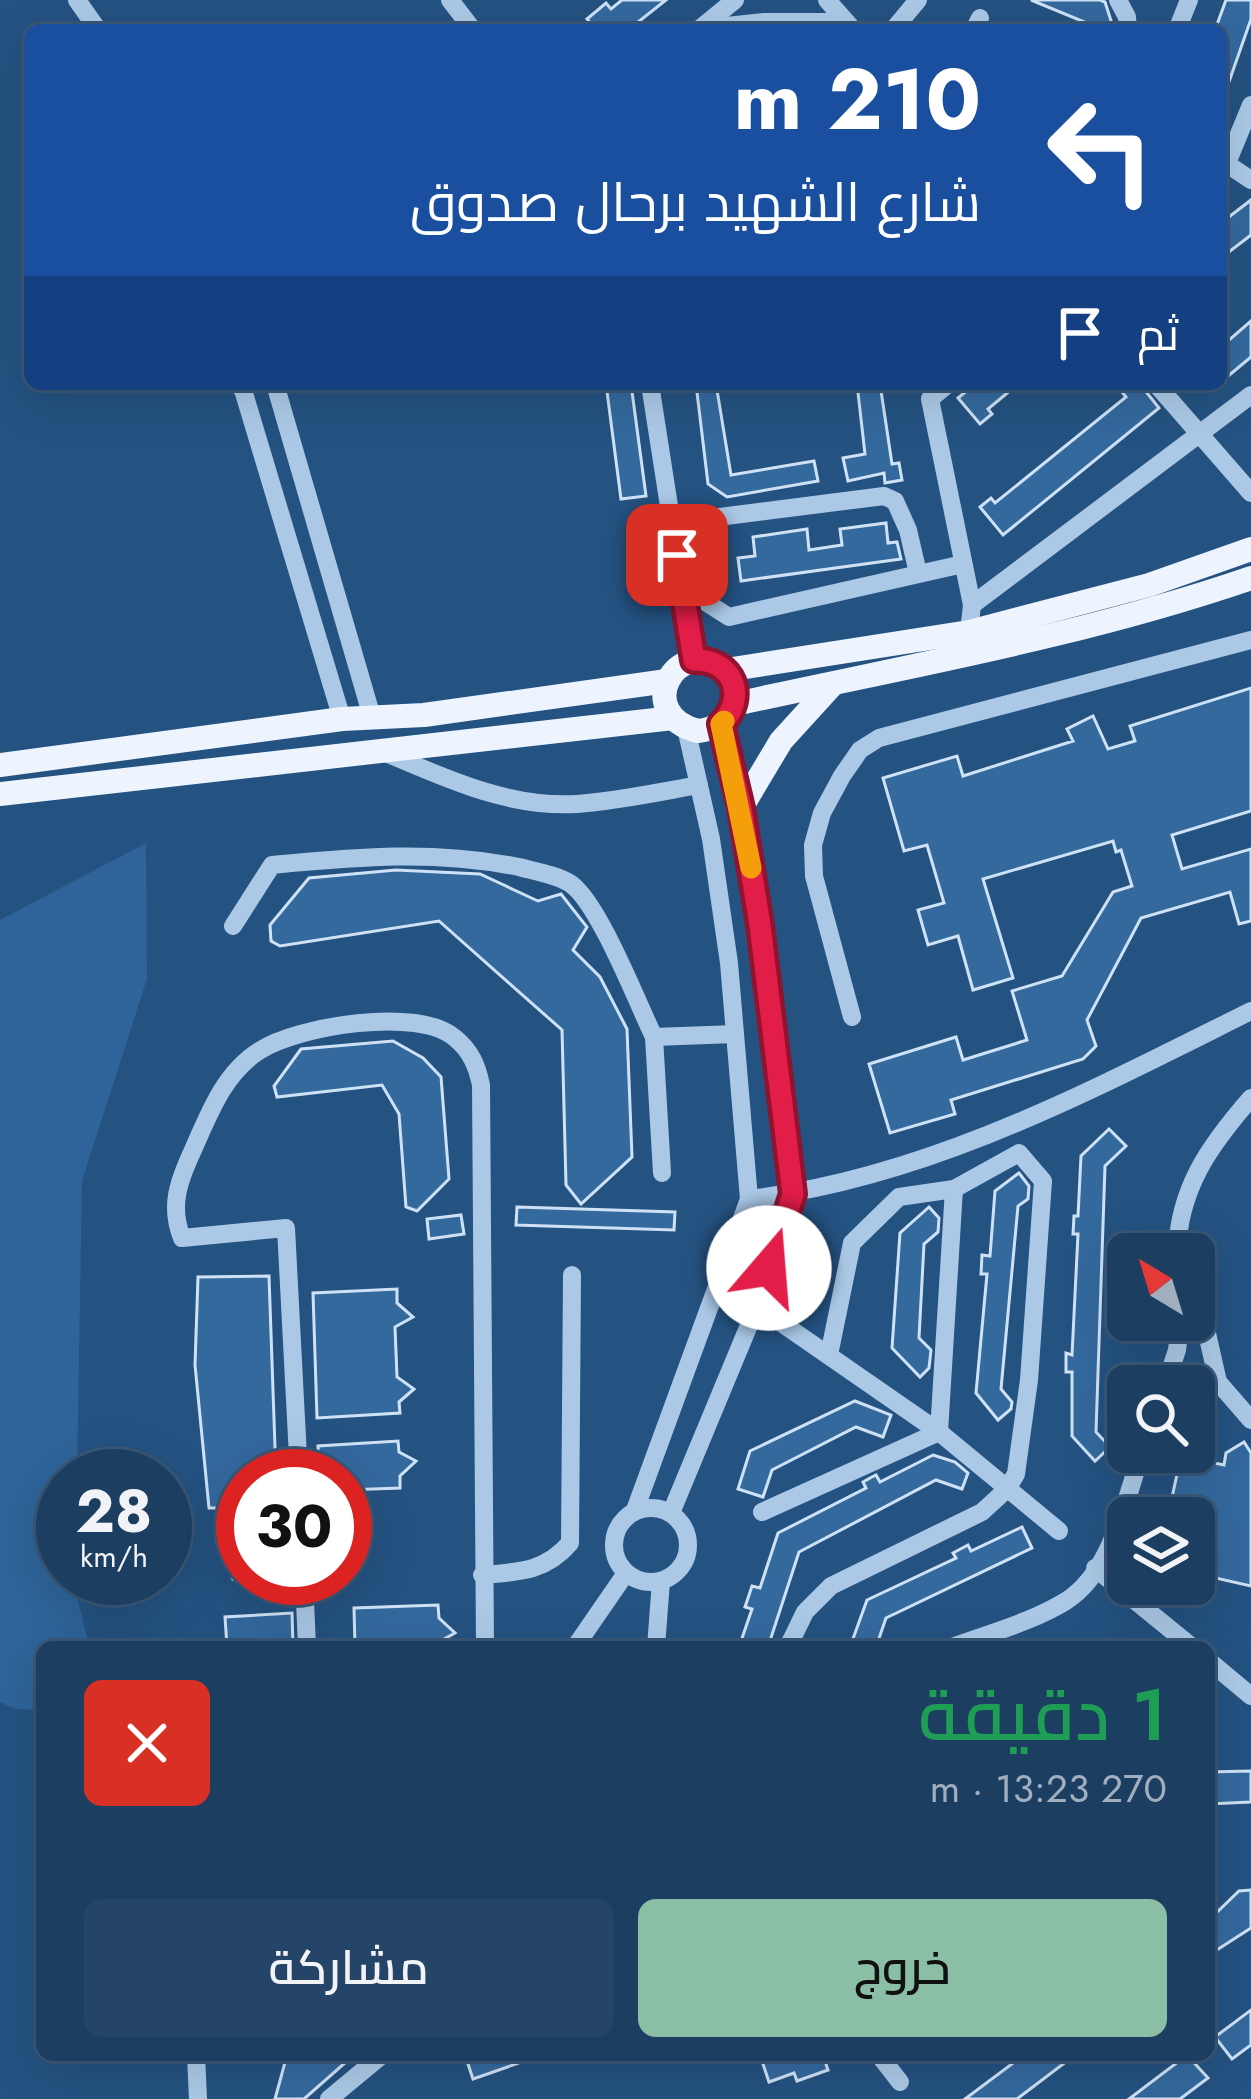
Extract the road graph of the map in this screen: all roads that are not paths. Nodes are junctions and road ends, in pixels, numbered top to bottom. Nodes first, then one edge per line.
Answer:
1 (450, 0) edge
2 (735, 0) edge
3 (827, 0) edge
4 (918, 0) edge
5 (468, 24) edge
6 (705, 24) edge
7 (748, 24) edge
8 (807, 24) edge
9 (848, 24) edge
10 (898, 24) edge
11 (1251, 105) edge
12 (1227, 156) edge
13 (243, 390) edge
14 (277, 390) edge
15 (651, 390) edge
16 (1161, 390) edge
17 (928, 391) edge
18 (1251, 395) edge
19 (1201, 435) junction
20 (1251, 493) edge
21 (672, 523) junction
22 (1251, 549) edge
23 (963, 564) junction
24 (918, 573) junction
25 (1251, 578) edge
26 (682, 587) junction
27 (972, 605) junction
28 (969, 632) junction
29 (1251, 640) edge
30 (694, 660) junction
31 (726, 670) junction
32 (668, 681) junction
33 (833, 684) junction
34 (728, 714) junction
35 (372, 717) junction
36 (342, 718) junction
37 (679, 723) junction
38 (382, 751) junction
39 (0, 765) edge
40 (699, 785) junction
41 (0, 794) edge
42 (741, 808) junction
43 (233, 926) dead end
44 (1251, 1011) edge
45 (852, 1017) dead end
46 (735, 1034) junction
47 (654, 1037) junction
48 (1251, 1097) edge
49 (662, 1173) dead end
50 (954, 1189) junction
51 (793, 1194) junction
52 (748, 1199) junction
53 (1177, 1233) edge
54 (572, 1275) dead end
55 (757, 1306) junction
56 (1209, 1341) edge
57 (830, 1355) junction
58 (1251, 1420) edge
59 (939, 1432) junction
60 (298, 1449) edge
61 (1135, 1473) edge
62 (1007, 1489) junction
63 (635, 1510) junction
64 (762, 1512) dead end
65 (671, 1513) junction
66 (1059, 1531) dead end
67 (1095, 1568) junction
68 (626, 1573) junction
69 (482, 1575) junction
70 (661, 1581) junction
71 (305, 1605) edge
72 (307, 1641) edge
73 (485, 1641) edge
74 (579, 1641) edge
75 (656, 1641) edge
76 (791, 1641) edge
77 (968, 1641) edge
78 (1185, 1641) edge
79 (1215, 1666) edge
80 (1251, 1696) edge
81 (196, 2061) edge
82 (375, 2061) edge
83 (884, 2061) edge
84 (900, 2082) dead end
85 (198, 2099) edge
86 (328, 2099) edge

1 - 5 street
2 - 6 street
3 - 9 street
4 - 10 street
7 - 8 street
11 - 12 street
13 - 36 street
14 - 35 street
15 - 21 street
16 - 19 street
17 - 23 street
18 - 19 street
19 - 20 street
19 - 27 street
21 - 24 street
21 - 26 street
22 - 28 main road
23 - 24 street
23 - 27 street
24 - 26 street
25 - 33 main road
26 - 30 street
27 - 28 street
28 - 31 main road
29 - 45 street
30 - 31 main road
30 - 32 main road
31 - 34 main road
32 - 35 main road
32 - 37 main road
33 - 34 main road
33 - 42 main road
34 - 37 main road
34 - 42 street
35 - 36 main road
36 - 39 main road
37 - 38 main road
37 - 40 street
38 - 40 street
38 - 41 main road
40 - 46 street
42 - 51 street
43 - 47 street
44 - 51 street
46 - 47 street
46 - 52 street
47 - 49 street
48 - 53 street
50 - 57 street
50 - 59 street
50 - 62 street
51 - 52 street
51 - 55 street
52 - 63 street
54 - 69 street
55 - 57 street
55 - 65 street
56 - 58 street
57 - 59 street
59 - 62 street
59 - 64 street
60 - 69 street
61 - 67 street
62 - 66 street
62 - 76 street
63 - 65 street
63 - 68 street
65 - 70 street
67 - 77 street
67 - 78 street
68 - 70 street
68 - 74 street
69 - 73 street
70 - 75 street
71 - 72 street
79 - 80 street
81 - 85 street
82 - 86 street
83 - 84 street

